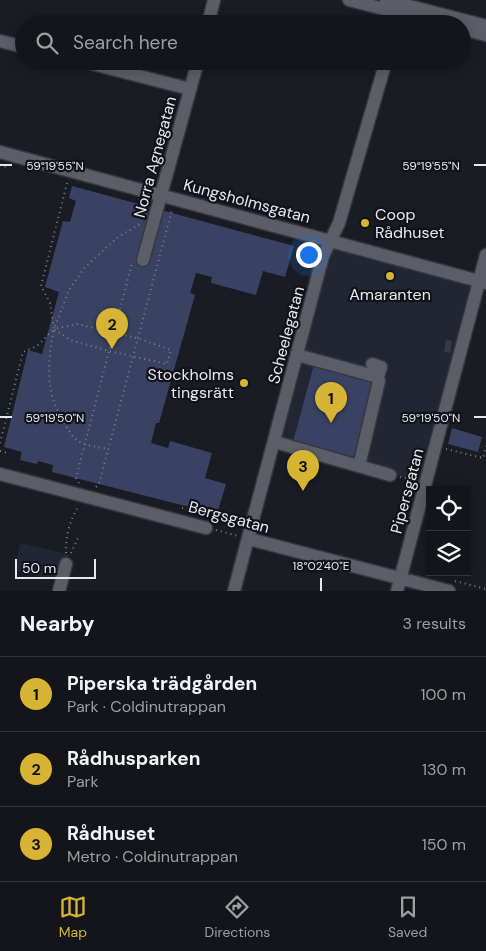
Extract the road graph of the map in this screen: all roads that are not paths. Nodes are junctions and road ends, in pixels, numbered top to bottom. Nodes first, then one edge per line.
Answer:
1 (214, 0) edge
2 (349, 0) edge
3 (394, 8) edge
4 (210, 15) edge
5 (415, 15) edge
6 (430, 15) edge
7 (471, 23) edge
8 (486, 26) edge
9 (471, 32) edge
10 (486, 36) edge
11 (0, 41) edge
12 (15, 45) edge
13 (116, 70) edge
14 (195, 70) edge
15 (383, 70) edge
16 (190, 89) junction
17 (0, 152) edge
18 (161, 195) junction
19 (331, 240) junction
20 (486, 255) edge
21 (138, 258) road end
22 (483, 282) edge
23 (297, 355) junction
24 (372, 364) dead end
25 (378, 377) junction
26 (274, 442) junction
27 (359, 466) junction
28 (0, 474) edge
29 (390, 475) road end
30 (206, 528) road end
31 (249, 539) junction
32 (66, 564) road end
33 (400, 578) junction
34 (59, 591) edge
35 (234, 591) edge
36 (397, 591) edge
37 (450, 591) edge

1 - 4 street
2 - 3 street
3 - 5 street
3 - 6 street
7 - 8 street
9 - 10 street
11 - 12 street
13 - 16 street
14 - 16 street, Norra Agnegatan
15 - 19 street, Scheelegatan
16 - 18 street, Norra Agnegatan
17 - 18 street, Kungsholmsgatan
18 - 19 street, Kungsholmsgatan
18 - 21 street, Norra Agnegatan
19 - 22 street, Kungsholmsgatan
19 - 23 street, Scheelegatan
20 - 22 street, Pipersgatan
22 - 33 street, Pipersgatan
23 - 25 street
23 - 26 street, Scheelegatan
24 - 25 street
25 - 27 street
26 - 27 street
26 - 31 street, Scheelegatan
27 - 29 street
28 - 30 street, Bergsgatan
31 - 33 street, Bergsgatan
31 - 35 street, Scheelegatan
32 - 34 street
33 - 36 street, Pipersgatan
33 - 37 street, Bergsgatan

